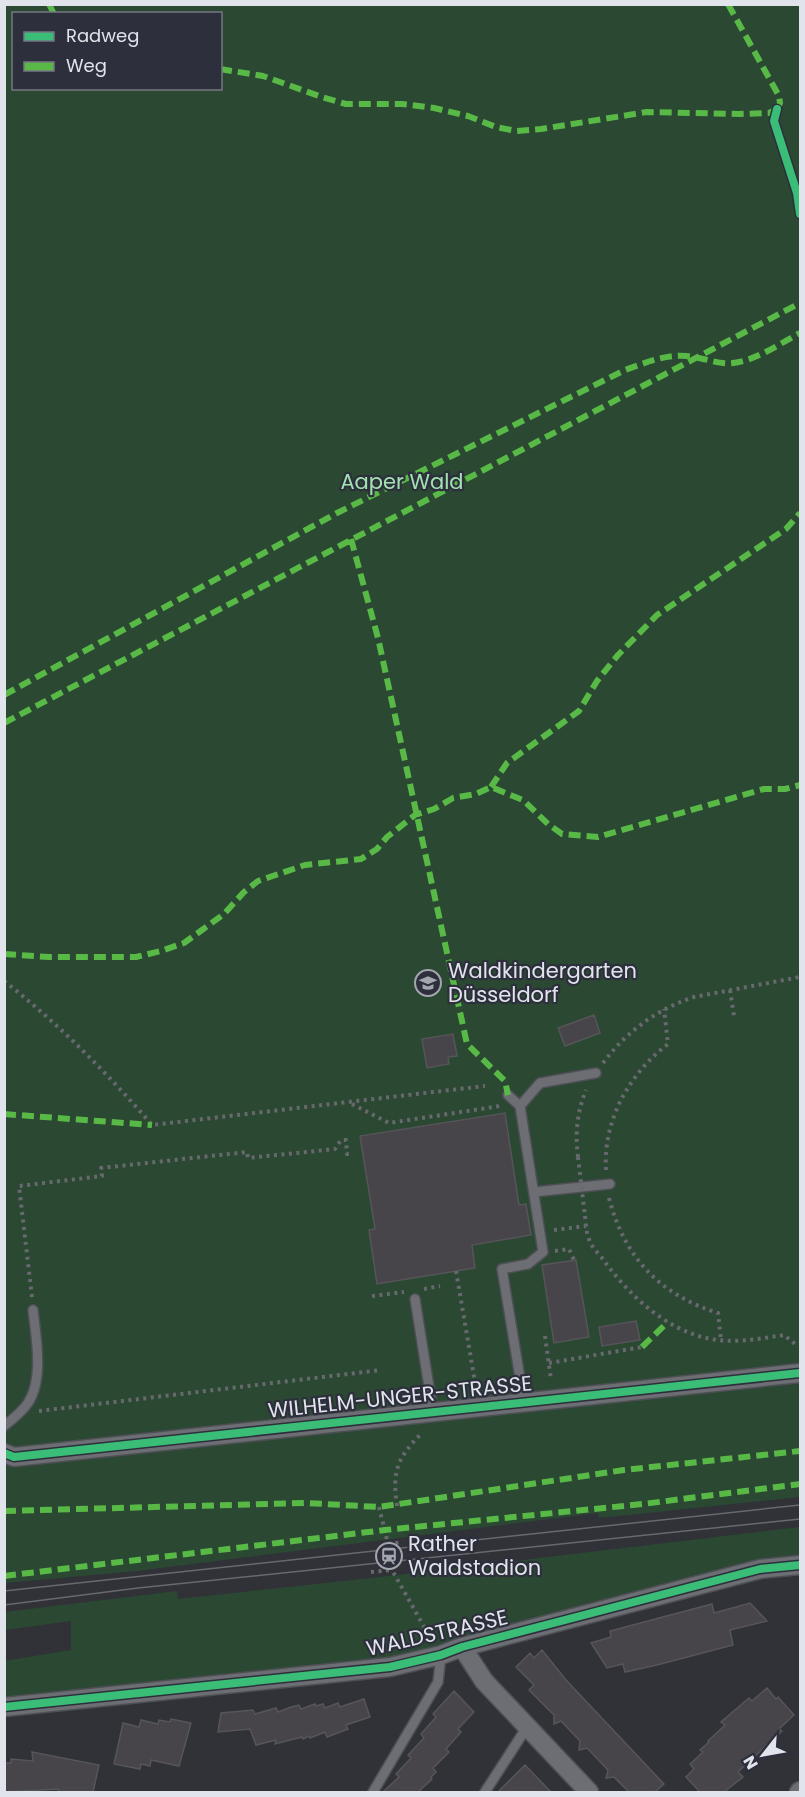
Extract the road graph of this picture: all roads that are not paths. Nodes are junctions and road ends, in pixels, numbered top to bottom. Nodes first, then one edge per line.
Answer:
1 (596, 1073) road end
2 (508, 1095) dead end
3 (520, 1106) junction
4 (609, 1184) road end
5 (534, 1192) junction
6 (415, 1299) dead end
7 (33, 1310) road end
8 (801, 1373) edge
9 (524, 1401) junction
10 (433, 1412) junction
11 (4, 1426) edge
12 (4, 1453) edge
13 (801, 1565) edge
14 (462, 1647) junction
15 (437, 1648) junction
16 (4, 1707) edge
17 (527, 1727) junction
18 (373, 1792) edge
19 (485, 1792) edge
20 (590, 1792) edge

1 - 3 lane
2 - 3 lane
3 - 5 lane
4 - 5 lane
5 - 9 lane
6 - 10 lane
7 - 11 lane
8 - 9 street, WILHELM-UNGER-STRASSE
9 - 10 street, WILHELM-UNGER-STRASSE
10 - 12 street, WILHELM-UNGER-STRASSE
13 - 14 street, WALDSTRASSE
14 - 15 street, WALDSTRASSE
14 - 17 street
15 - 16 street, WALDSTRASSE
15 - 18 lane
17 - 19 lane
17 - 20 street

